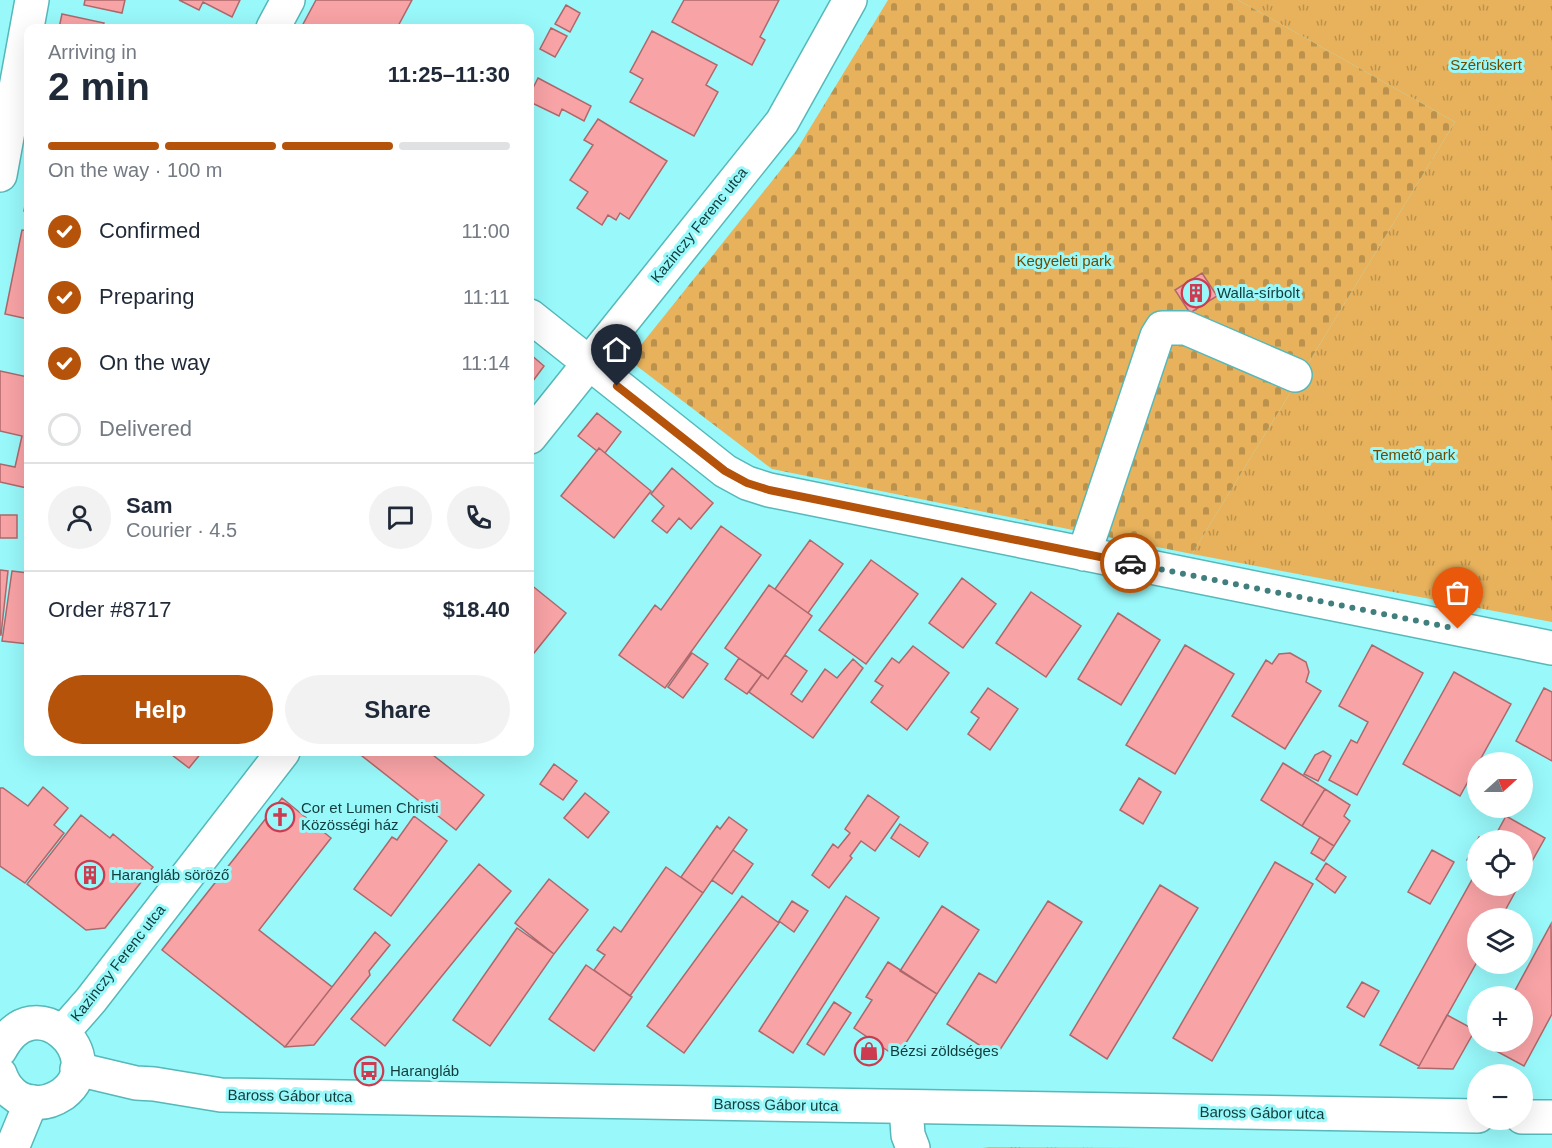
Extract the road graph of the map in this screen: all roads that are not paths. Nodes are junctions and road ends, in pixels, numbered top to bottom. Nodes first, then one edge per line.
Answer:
1 (32, 0) edge
2 (288, 0) edge
3 (850, 0) edge
4 (28, 24) edge
5 (275, 24) edge
6 (24, 44) edge
7 (0, 174) edge
8 (534, 319) edge
9 (587, 363) junction
10 (1295, 375) dead end
11 (534, 432) edge
12 (1084, 554) junction
13 (1552, 648) edge
14 (281, 756) edge
15 (63, 1032) junction
16 (2, 1041) edge
17 (77, 1069) junction
18 (0, 1074) edge
19 (31, 1102) junction
20 (906, 1107) junction
21 (1467, 1116) edge
22 (1533, 1117) edge
23 (1552, 1118) edge
24 (12, 1148) edge
25 (913, 1148) edge

1 - 4 street
2 - 5 street
3 - 9 street, Kazinczy Ferenc utca
6 - 7 street
8 - 9 street
9 - 11 street, Kazinczy Ferenc utca
9 - 12 street
10 - 12 street
12 - 13 street
14 - 15 street, Kazinczy Ferenc utca
15 - 16 street
15 - 17 street
17 - 19 street
17 - 20 street, Baross Gábor utca
18 - 19 street
19 - 24 street
20 - 21 street, Baross Gábor utca
20 - 25 street
22 - 23 street

